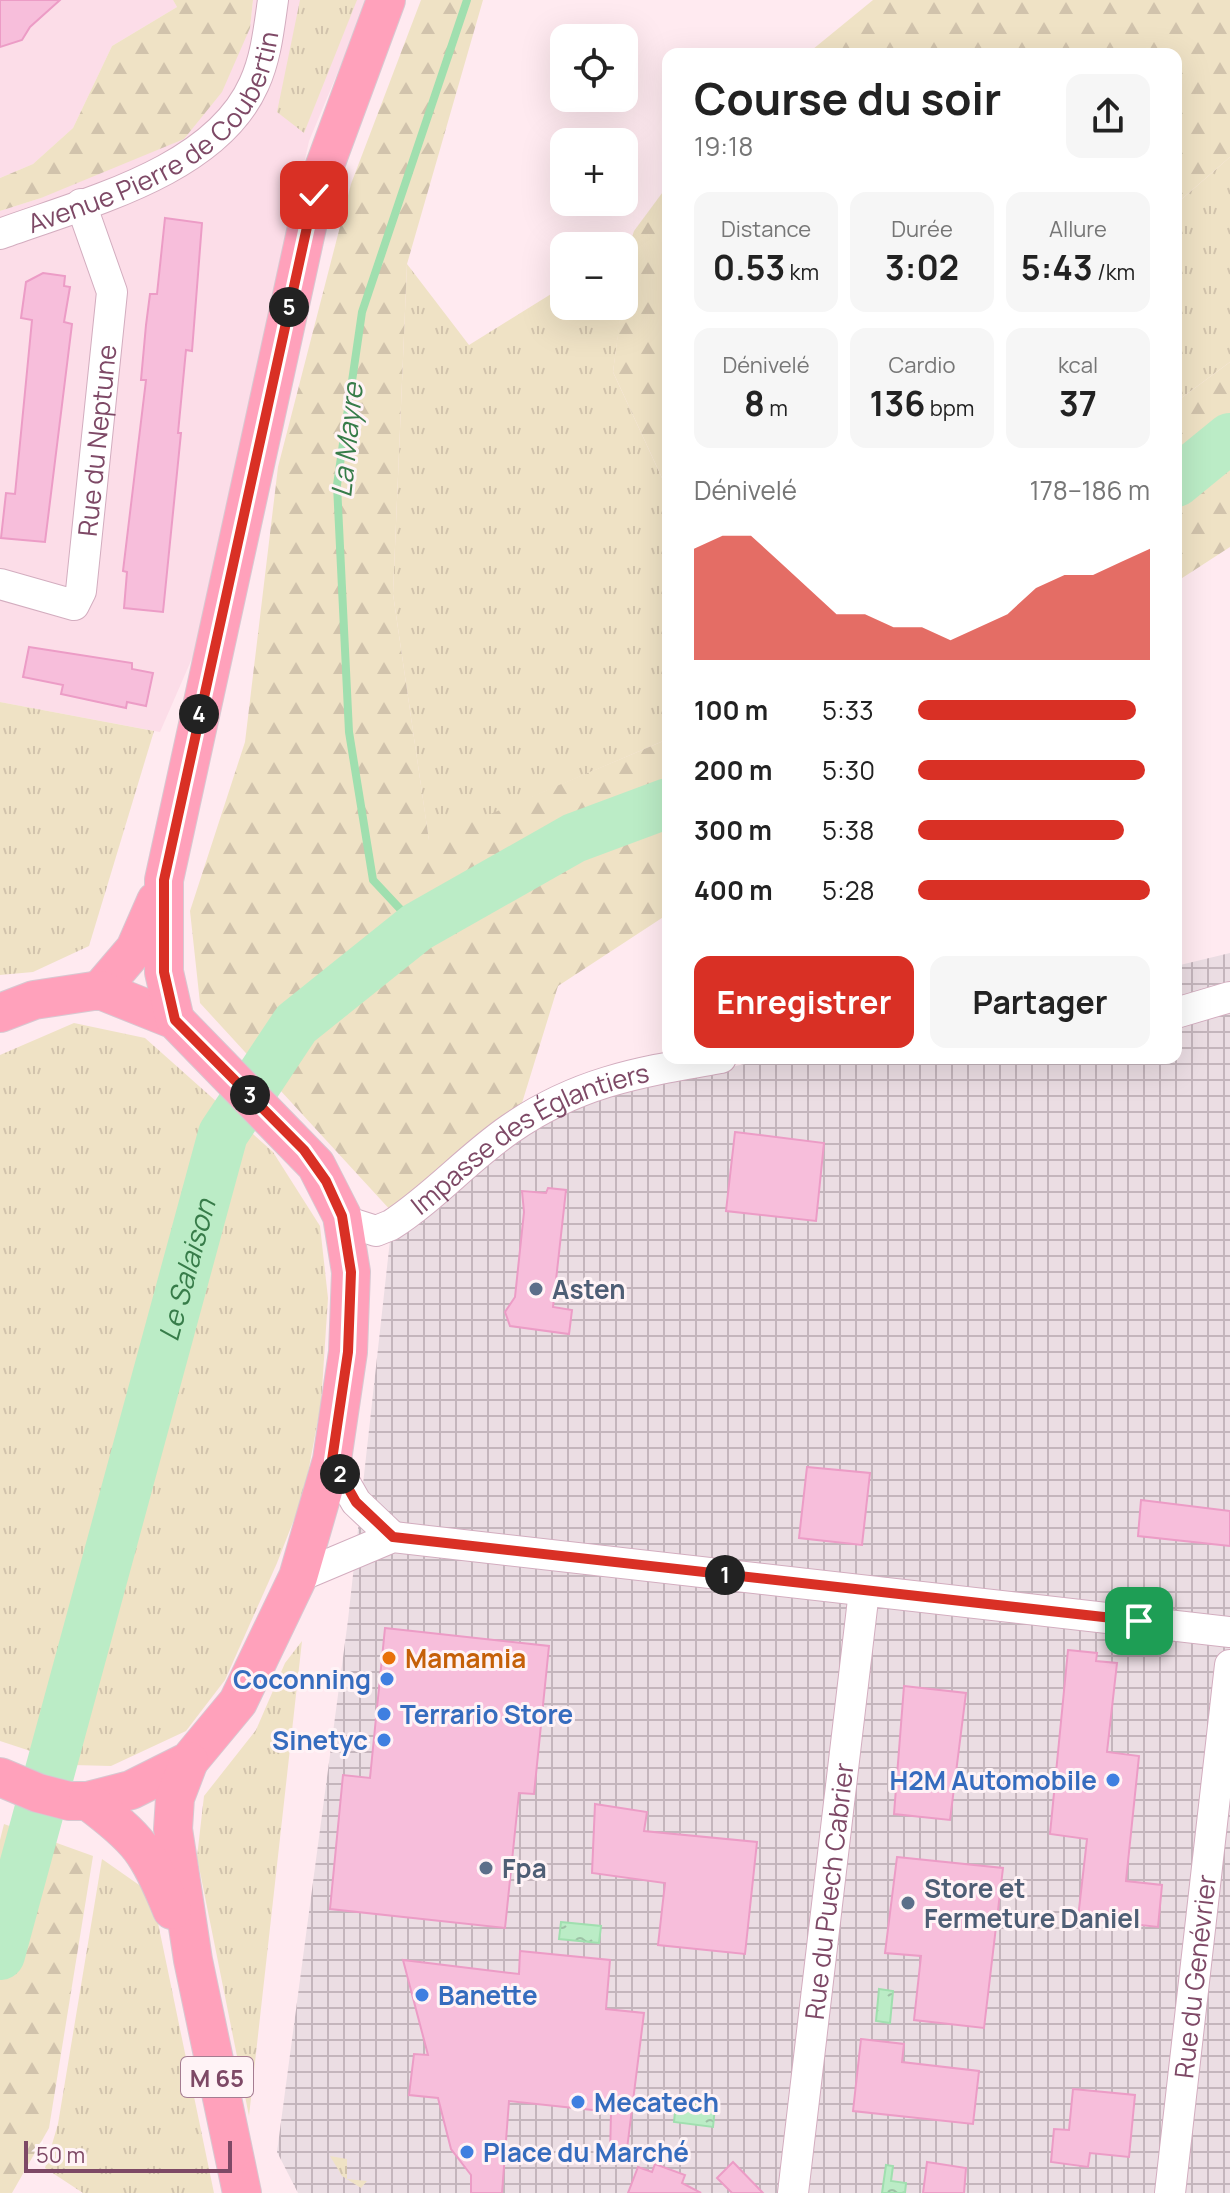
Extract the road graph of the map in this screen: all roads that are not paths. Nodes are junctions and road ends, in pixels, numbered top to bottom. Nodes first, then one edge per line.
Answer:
1 (273, 0) edge
2 (386, 0) edge
3 (81, 204) junction
4 (0, 234) edge
5 (0, 584) edge
6 (164, 880) junction
7 (100, 990) junction
8 (1230, 997) edge
9 (1182, 1011) edge
10 (0, 1013) edge
11 (185, 1029) junction
12 (687, 1064) edge
13 (346, 1227) junction
14 (332, 1460) junction
15 (393, 1537) junction
16 (298, 1577) junction
17 (864, 1591) junction
18 (1230, 1632) edge
19 (1230, 1665) edge
20 (189, 1761) junction
21 (0, 1777) edge
22 (79, 1801) junction
23 (193, 1960) junction
24 (242, 2193) edge
25 (793, 2193) edge
26 (1170, 2193) edge

1 - 3 street, Avenue Pierre de Coubertin
2 - 6 main road
3 - 4 street, Avenue Pierre de Coubertin
3 - 5 street, Rue du Neptune
6 - 7 main road
6 - 11 main road
7 - 10 main road
7 - 11 main road
8 - 9 street
11 - 13 main road
12 - 13 street, Impasse des Églantiers
13 - 14 main road
14 - 15 street
14 - 16 main road
15 - 16 street
15 - 17 street
16 - 20 main road
17 - 18 street
17 - 25 street, Rue du Puech Cabrier
19 - 26 street, Rue du Genévrier
20 - 22 main road
20 - 23 main road, M 65
21 - 22 main road
22 - 23 main road, M 65
23 - 24 main road, M 65

